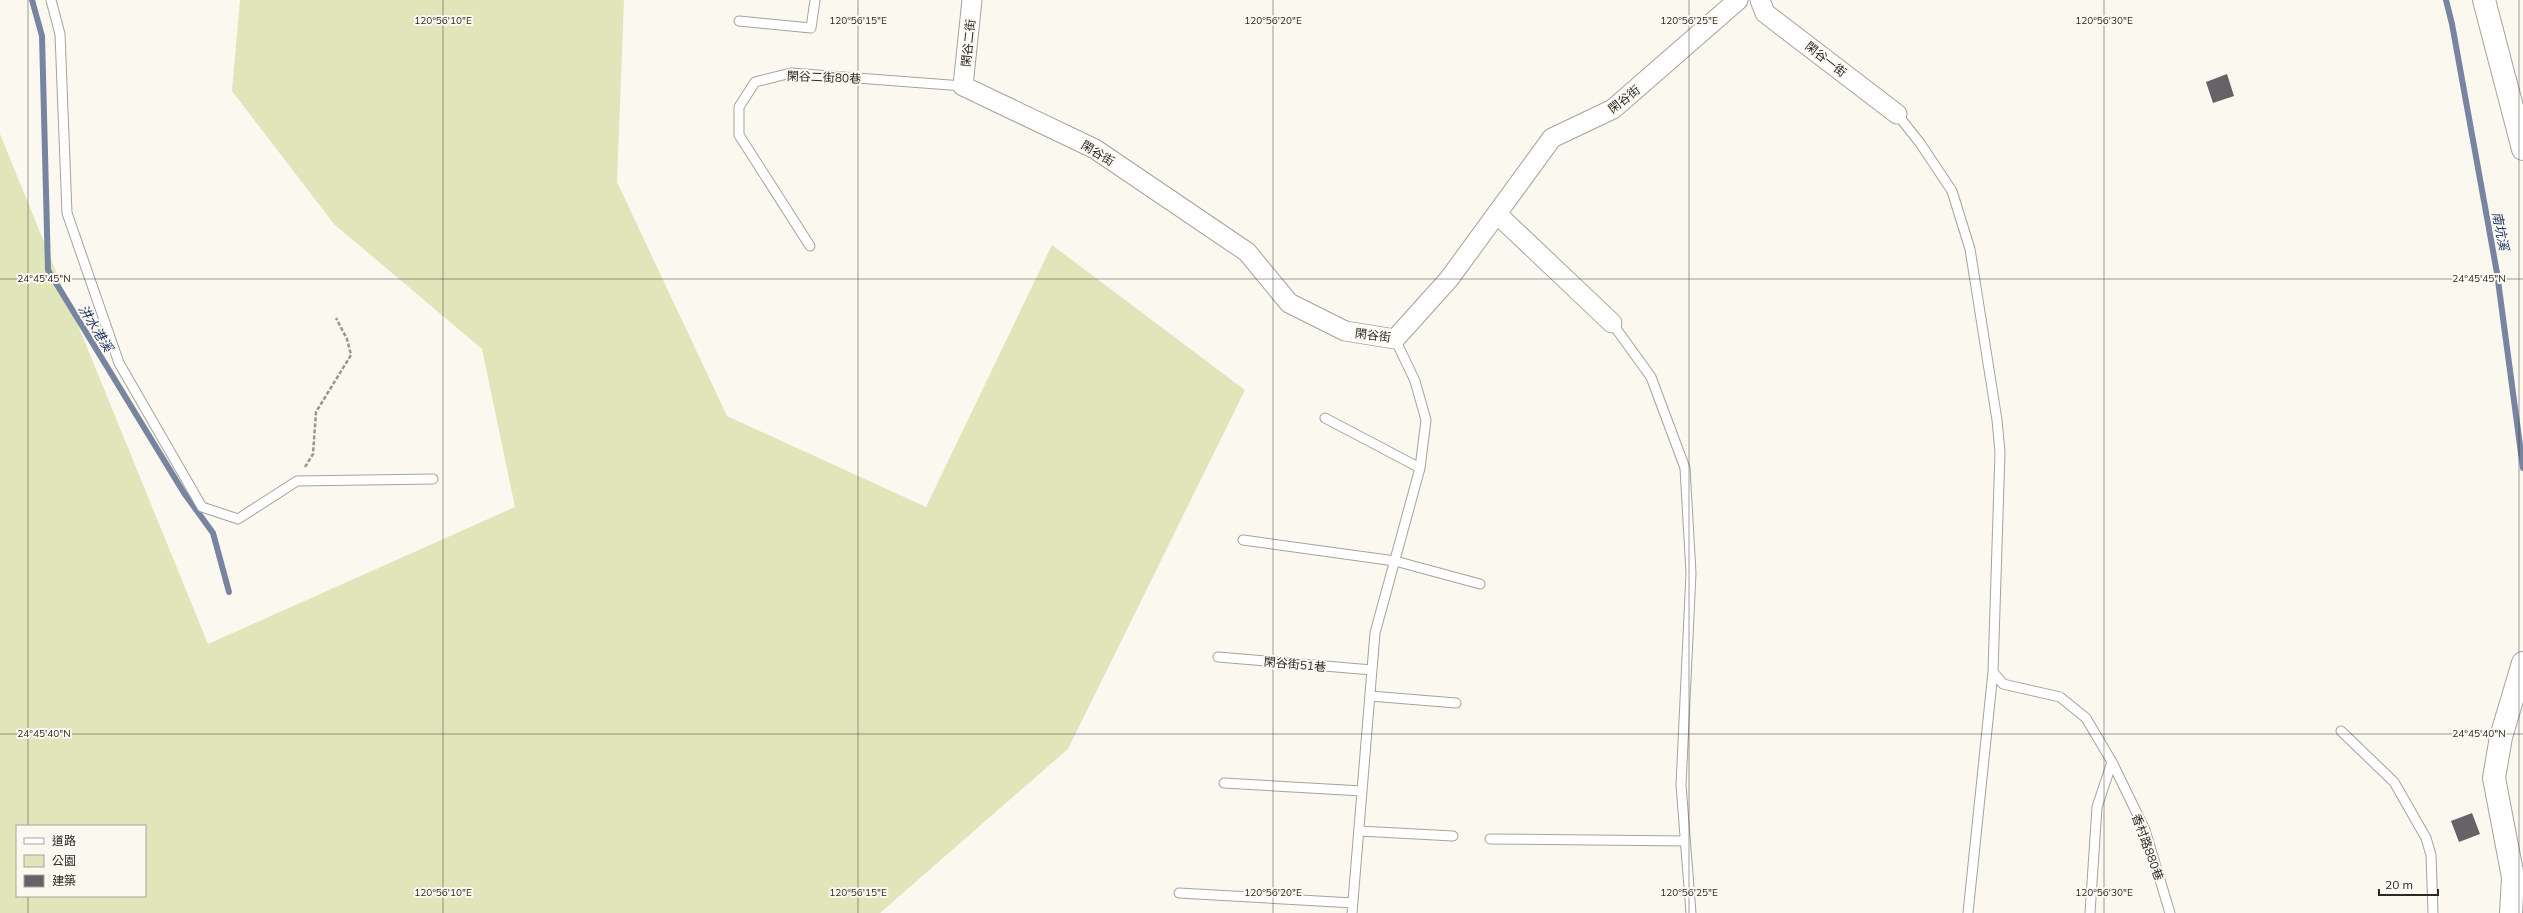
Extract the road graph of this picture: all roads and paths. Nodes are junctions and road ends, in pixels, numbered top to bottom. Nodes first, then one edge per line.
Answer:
1 (51, 0) edge
2 (814, 0) edge
3 (972, 0) edge
4 (1738, 0) edge
5 (1760, 0) edge
6 (2484, 0) edge
7 (739, 21) dead end
8 (963, 86) junction
9 (1898, 114) joint
10 (2523, 149) edge
11 (1497, 214) junction
12 (810, 246) dead end
13 (336, 318) dead end
14 (1612, 323) joint
15 (1395, 339) junction
16 (1325, 418) dead end
17 (1420, 468) junction
18 (433, 479) dead end
19 (297, 482) junction
20 (1243, 540) dead end
21 (1395, 561) junction
22 (1480, 584) dead end
23 (1218, 657) dead end
24 (2523, 663) edge
25 (1372, 670) junction
26 (1994, 672) junction
27 (1370, 696) junction
28 (1456, 702) dead end
29 (2342, 731) dead end
30 (2112, 762) junction
31 (1224, 783) dead end
32 (1362, 791) junction
33 (1359, 831) junction
34 (1453, 836) dead end
35 (1490, 839) dead end
36 (1686, 841) junction
37 (1179, 893) dead end
38 (1353, 903) junction
39 (1352, 913) edge
40 (1691, 913) edge
41 (1968, 913) edge
42 (2090, 913) edge
43 (2170, 913) edge
44 (2433, 913) edge
45 (2511, 913) edge

1 - 19 lane
2 - 7 lane
3 - 8 street, 閑谷二街
4 - 11 street, 閑谷街
5 - 9 street, 閑谷一街
6 - 10 street
8 - 12 lane, 閑谷二街80巷
8 - 15 street, 閑谷街
9 - 26 lane
11 - 14 street
11 - 15 street, 閑谷街
13 - 19 path
14 - 36 lane
15 - 17 lane
16 - 17 lane
17 - 21 lane
18 - 19 lane
20 - 21 lane
21 - 22 lane
21 - 25 lane
23 - 25 lane, 閑谷街51巷
24 - 45 street
25 - 27 lane
26 - 30 lane, 香村路880巷
26 - 41 lane
27 - 28 lane
27 - 32 lane
29 - 44 lane
30 - 42 lane
30 - 43 lane, 香村路880巷
31 - 32 lane
32 - 33 lane
33 - 34 lane
33 - 38 lane
35 - 36 lane
36 - 40 lane
37 - 38 lane
38 - 39 lane

